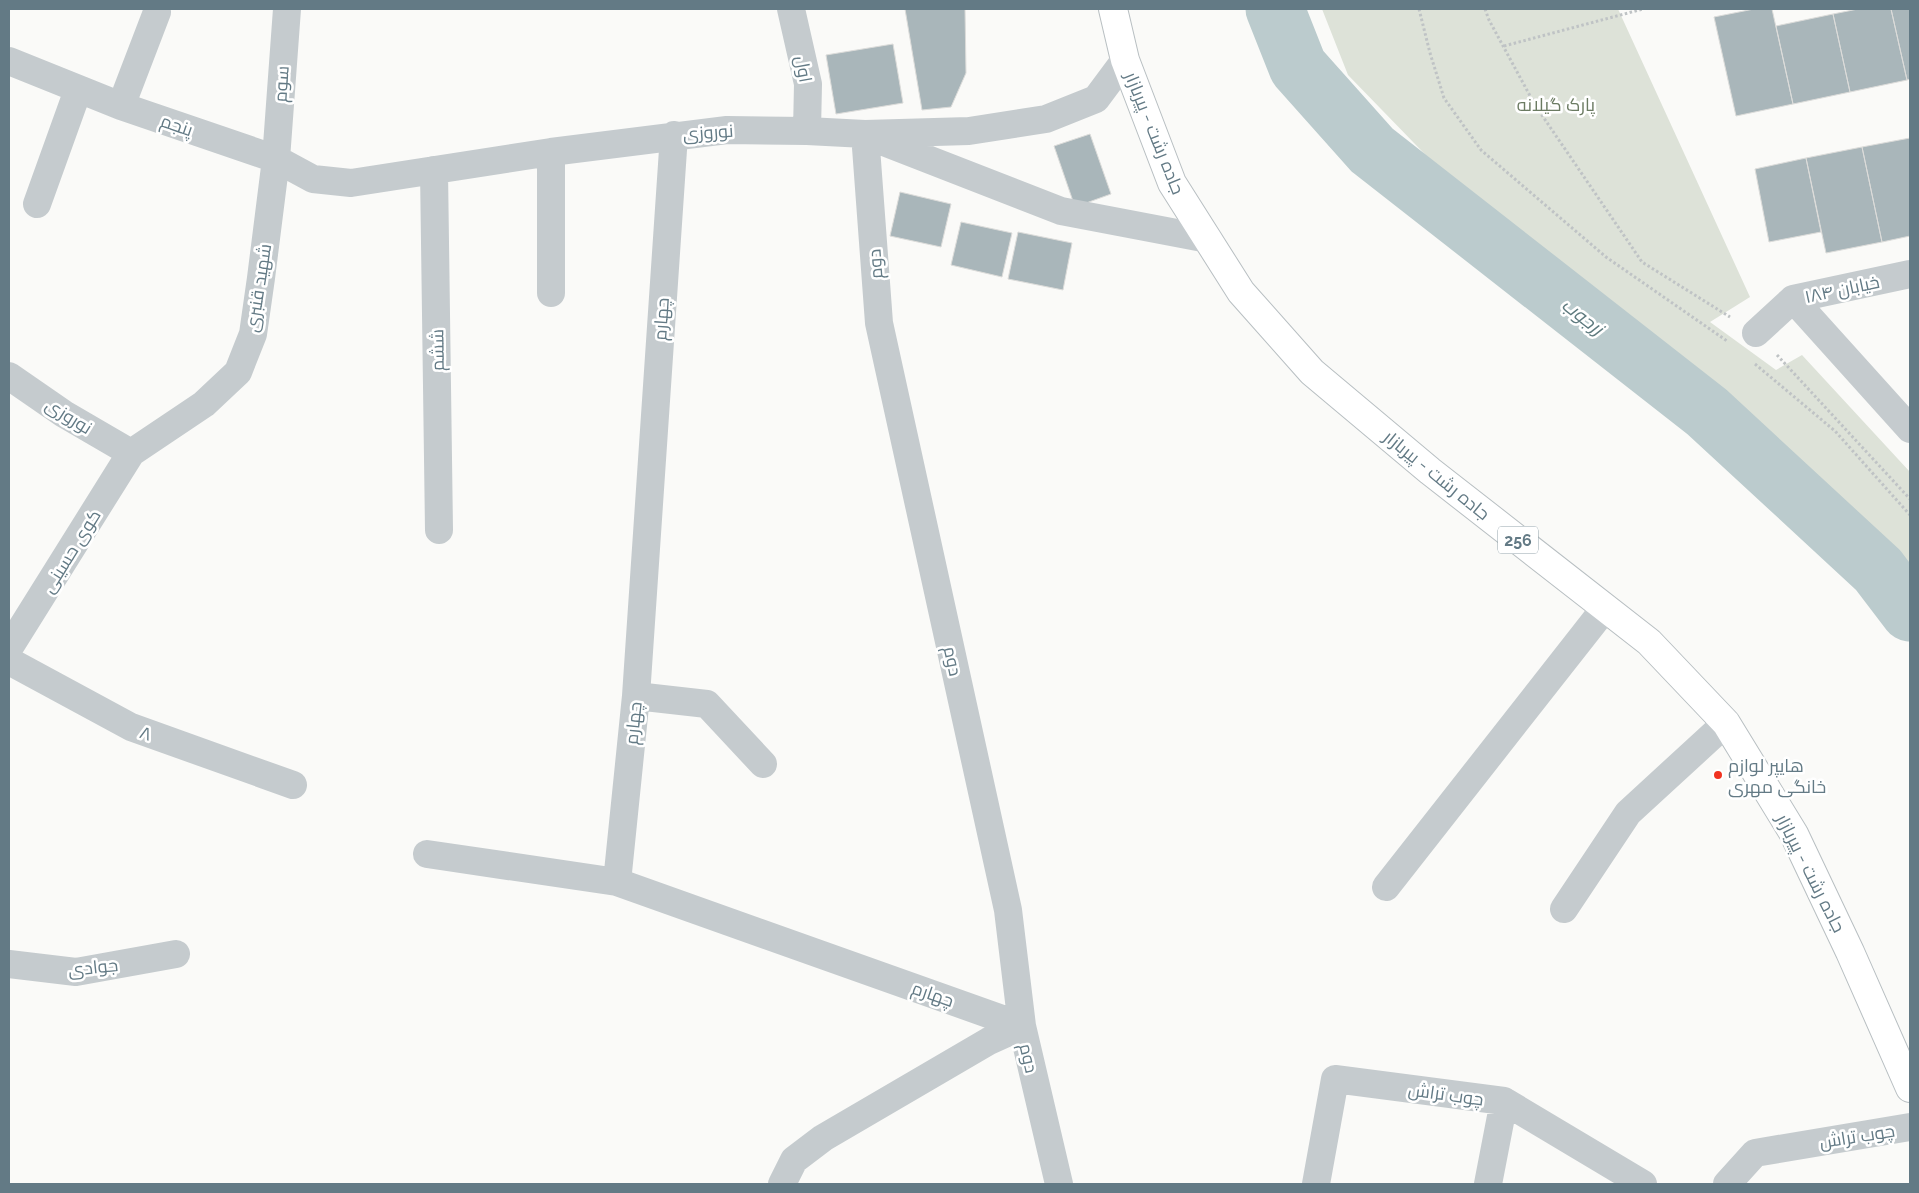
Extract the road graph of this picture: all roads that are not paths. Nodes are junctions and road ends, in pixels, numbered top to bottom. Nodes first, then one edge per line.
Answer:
1 (287, 9) edge
2 (791, 9) edge
3 (1113, 9) edge
4 (157, 12) dead end
5 (1126, 60) junction
6 (9, 61) edge
7 (78, 90) junction
8 (121, 106) junction
9 (807, 131) junction
10 (865, 134) junction
11 (674, 135) junction
12 (551, 152) junction
13 (276, 159) junction
14 (434, 170) junction
15 (37, 204) dead end
16 (1208, 239) junction
17 (1910, 274) edge
18 (551, 293) dead end
19 (1793, 299) junction
20 (1746, 346) road end
21 (9, 376) edge
22 (1910, 429) edge
23 (131, 453) junction
24 (439, 530) dead end
25 (1605, 608) junction
26 (9, 648) edge
27 (9, 661) edge
28 (636, 696) junction
29 (1726, 723) junction
30 (763, 764) dead end
31 (292, 784) dead end
32 (427, 854) dead end
33 (617, 882) junction
34 (1386, 887) dead end
35 (1564, 909) dead end
36 (176, 954) dead end
37 (9, 964) edge
38 (1022, 1026) junction
39 (1910, 1088) edge
40 (1504, 1102) junction
41 (1910, 1128) edge
42 (782, 1184) edge
43 (1059, 1184) edge
44 (1316, 1184) edge
45 (1488, 1184) edge
46 (1642, 1184) edge
47 (1727, 1184) edge

1 - 13 street, سوم
2 - 9 street, اول
3 - 5 main road, جاده رشت - پیربازار / 256
4 - 8 street
5 - 10 street, نوروزی
5 - 16 main road, جاده رشت - پیربازار / 256
6 - 7 street, پنجم
7 - 8 street, پنجم
7 - 15 street
8 - 13 street, پنجم
9 - 10 street, نوروزی
9 - 11 street, نوروزی
10 - 16 street
10 - 38 street, دوم
11 - 12 street, نوروزی
11 - 28 street, چهارم
12 - 14 street, نوروزی
12 - 18 street
13 - 14 street, نوروزی
13 - 23 street, شهید قنبری
14 - 24 street, ششم
16 - 25 main road, جاده رشت - پیربازار / 256
17 - 19 street, خیابان ۱۸۴
19 - 20 street, خیابان ۱۸۴
19 - 22 street
21 - 23 street, نوروزی
23 - 26 street, کوی حسینی
25 - 29 main road, جاده رشت - پیربازار / 256
25 - 34 street
27 - 31 street, ۸
28 - 30 street
28 - 33 street, چهارم
29 - 35 street
29 - 39 main road, جاده رشت - پیربازار / 256
32 - 33 street
33 - 38 street, چهارم
36 - 37 street, جوادی
38 - 42 street
38 - 43 street, دوم
40 - 44 street, چوب تراش
40 - 45 street
40 - 46 street, چوب تراش
41 - 47 street, چوب تراش

